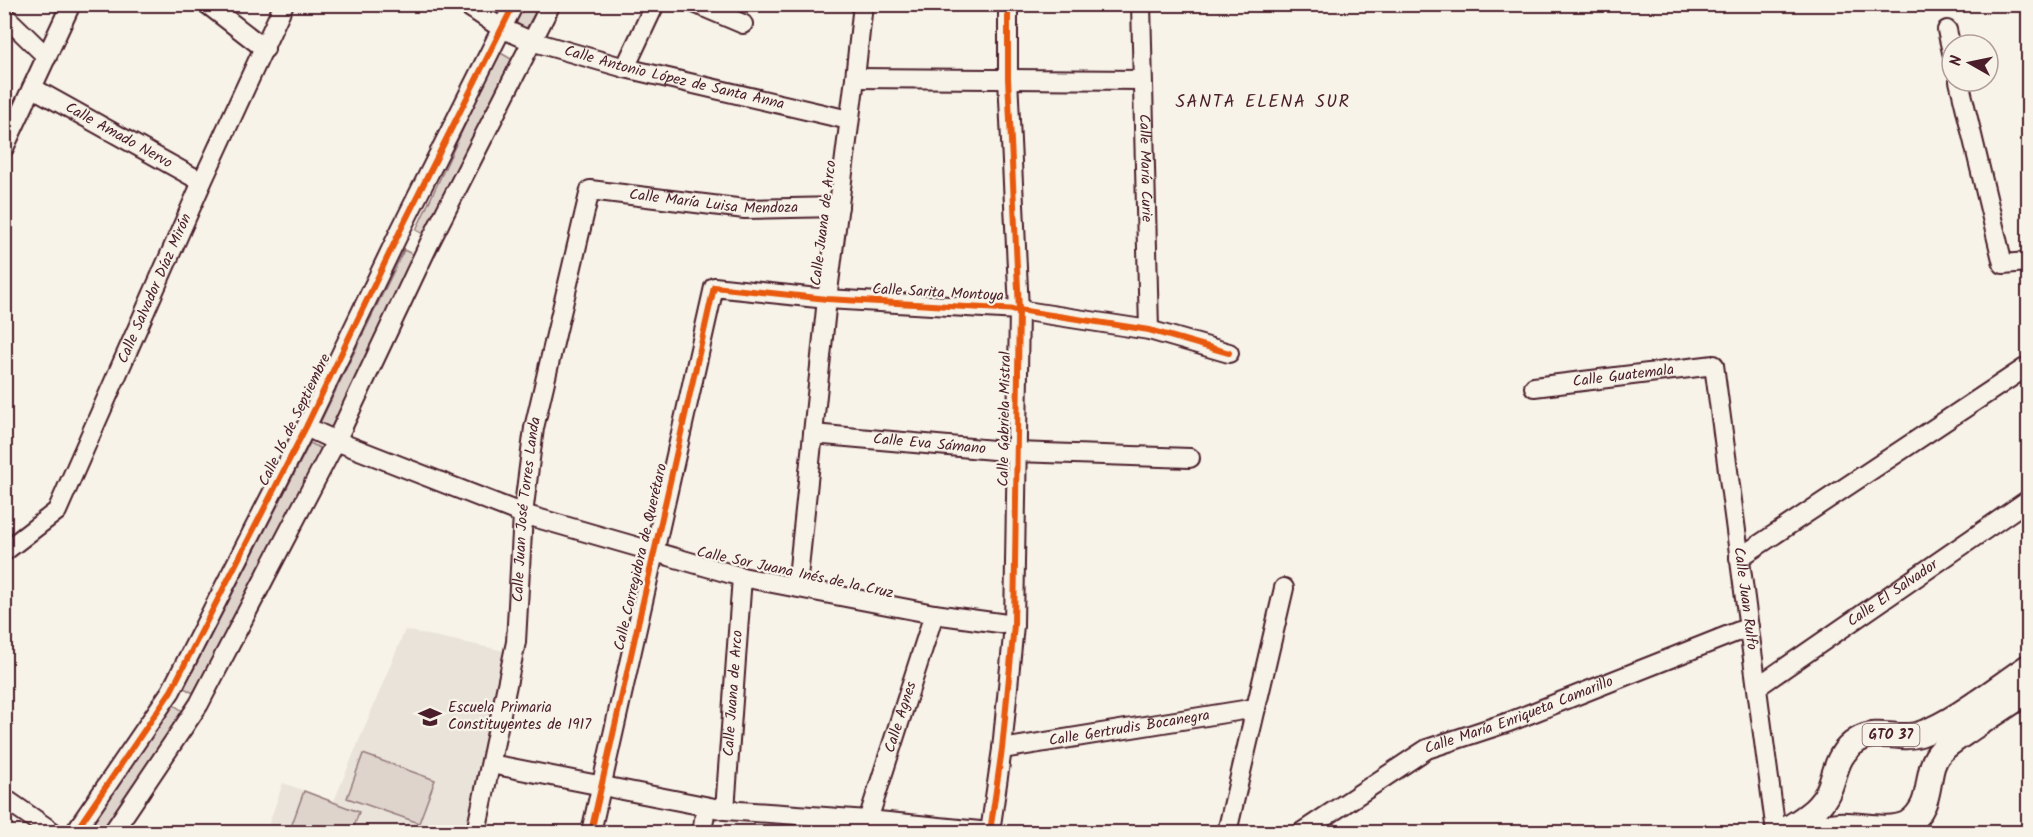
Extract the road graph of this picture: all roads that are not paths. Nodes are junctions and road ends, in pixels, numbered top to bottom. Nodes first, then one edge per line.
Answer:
1 (71, 4) edge
2 (207, 4) edge
3 (284, 4) edge
4 (465, 4) edge
5 (514, 4) edge
6 (551, 4) edge
7 (655, 4) edge
8 (696, 4) edge
9 (863, 4) edge
10 (1008, 4) edge
11 (1141, 4) edge
12 (4, 15) edge
13 (743, 24) dead end
14 (501, 28) junction
15 (1947, 30) dead end
16 (1948, 33) edge
17 (531, 41) junction
18 (265, 49) junction
19 (47, 57) junction
20 (625, 68) junction
21 (855, 78) junction
22 (1008, 78) junction
23 (1142, 80) junction
24 (33, 88) junction
25 (1962, 93) edge
26 (849, 120) junction
27 (4, 148) edge
28 (202, 182) junction
29 (590, 190) joint
30 (839, 207) junction
31 (402, 229) junction
32 (429, 244) junction
33 (2028, 262) edge
34 (714, 287) joint
35 (827, 299) junction
36 (1019, 310) junction
37 (1149, 330) junction
38 (1229, 353) dead end
39 (1714, 365) joint
40 (2028, 366) edge
41 (1534, 387) dead end
42 (306, 427) junction
43 (813, 434) junction
44 (336, 441) junction
45 (1016, 452) junction
46 (1190, 458) dead end
47 (2028, 500) edge
48 (523, 514) junction
49 (4, 552) edge
50 (654, 553) junction
51 (1739, 558) junction
52 (742, 577) junction
53 (797, 587) junction
54 (1284, 588) dead end
55 (934, 614) junction
56 (1014, 625) junction
57 (1749, 627) junction
58 (2028, 667) edge
59 (1757, 687) junction
60 (2028, 691) edge
61 (171, 692) junction
62 (199, 704) junction
63 (1256, 708) junction
64 (1906, 738) junction
65 (1002, 749) junction
66 (491, 764) junction
67 (1931, 770) junction
68 (601, 787) junction
69 (1830, 787) junction
70 (4, 798) edge
71 (706, 807) junction
72 (725, 810) junction
73 (868, 820) junction
74 (1854, 827) junction
75 (53, 832) edge
76 (75, 832) edge
77 (113, 832) edge
78 (476, 832) edge
79 (591, 832) edge
80 (702, 832) edge
81 (990, 832) edge
82 (1227, 832) edge
83 (1302, 832) edge
84 (1776, 832) edge
85 (1783, 832) edge
86 (1815, 832) edge

1 - 19 street
2 - 18 street
3 - 18 street, Calle Salvador Díaz Mirón
4 - 14 street, Calle Antonio López de Santa Anna
5 - 14 street, Calle 16 de Septiembre
6 - 17 street
7 - 20 street
8 - 13 street
9 - 21 street, Calle Juana de Arco
10 - 22 street, Calle Gabriela Mistral
11 - 23 street, Calle María Curie
12 - 19 street
14 - 17 street, Calle Antonio López de Santa Anna
14 - 31 street, Calle 16 de Septiembre
15 - 16 street
17 - 20 street, Calle Antonio López de Santa Anna
17 - 32 street
18 - 28 street, Calle Salvador Díaz Mirón
19 - 24 street
20 - 26 street, Calle Antonio López de Santa Anna
21 - 22 street
21 - 26 street, Calle Juana de Arco
22 - 23 street
22 - 36 street, Calle Gabriela Mistral
23 - 37 street, Calle María Curie
24 - 27 street
24 - 28 street, Calle Amado Nervo
25 - 33 street
26 - 30 street, Calle Juana de Arco
28 - 49 street, Calle Salvador Díaz Mirón
29 - 30 street, Calle María Luisa Mendoza
29 - 48 street, Calle Juan José Torres Landa
30 - 35 street, Calle Juana de Arco
31 - 32 street
31 - 42 street, Calle 16 de Septiembre
32 - 44 street
34 - 35 street, Calle Sarita Montoya
34 - 50 street, Calle Corregidora de Querétaro
35 - 36 street, Calle Sarita Montoya
35 - 43 street, Calle Juana de Arco
36 - 37 street, Calle Sarita Montoya
36 - 45 street, Calle Gabriela Mistral
37 - 38 street, Calle Sarita Montoya
39 - 41 street, Calle Guatemala
39 - 51 street, Calle Juan Rulfo
40 - 51 street
42 - 44 street, Calle Sor Juana Inés de la Cruz
42 - 61 street, Calle 16 de Septiembre
43 - 45 street, Calle Eva Sámano
43 - 53 street, Calle Juana de Arco
44 - 48 street, Calle Sor Juana Inés de la Cruz
44 - 62 street
45 - 46 street, Calle Eva Sámano
45 - 56 street, Calle Gabriela Mistral
47 - 59 street, Calle El Salvador
48 - 50 street, Calle Sor Juana Inés de la Cruz
48 - 66 street, Calle Juan José Torres Landa
50 - 52 street, Calle Sor Juana Inés de la Cruz
50 - 68 street, Calle Corregidora de Querétaro
51 - 57 street, Calle Juan Rulfo
52 - 53 street, Calle Sor Juana Inés de la Cruz
52 - 72 street, Calle Juana de Arco
53 - 55 street, Calle Sor Juana Inés de la Cruz
54 - 63 street
55 - 56 street, Calle Sor Juana Inés de la Cruz
55 - 73 street, Calle Agnes
56 - 65 street, Calle Gabriela Mistral
57 - 59 street, Calle Juan Rulfo
57 - 83 street, Calle María Enriqueta Camarillo
58 - 64 main road, GTO 37
59 - 84 street, Calle Juan Rulfo
60 - 67 main road, GTO 37
61 - 62 street
61 - 76 street, Calle 16 de Septiembre
62 - 77 street
63 - 65 street, Calle Gertrudis Bocanegra
63 - 82 street
64 - 67 main road
64 - 69 main road, GTO 37
65 - 81 street, Calle Gabriela Mistral
66 - 68 street
66 - 78 street, Calle Juan José Torres Landa
67 - 74 main road, GTO 37
68 - 71 street
68 - 79 street, Calle Corregidora de Querétaro
69 - 74 main road
69 - 85 main road, GTO 37
70 - 75 street
71 - 72 street
71 - 80 street
72 - 73 street
73 - 81 street
74 - 86 main road, GTO 37

